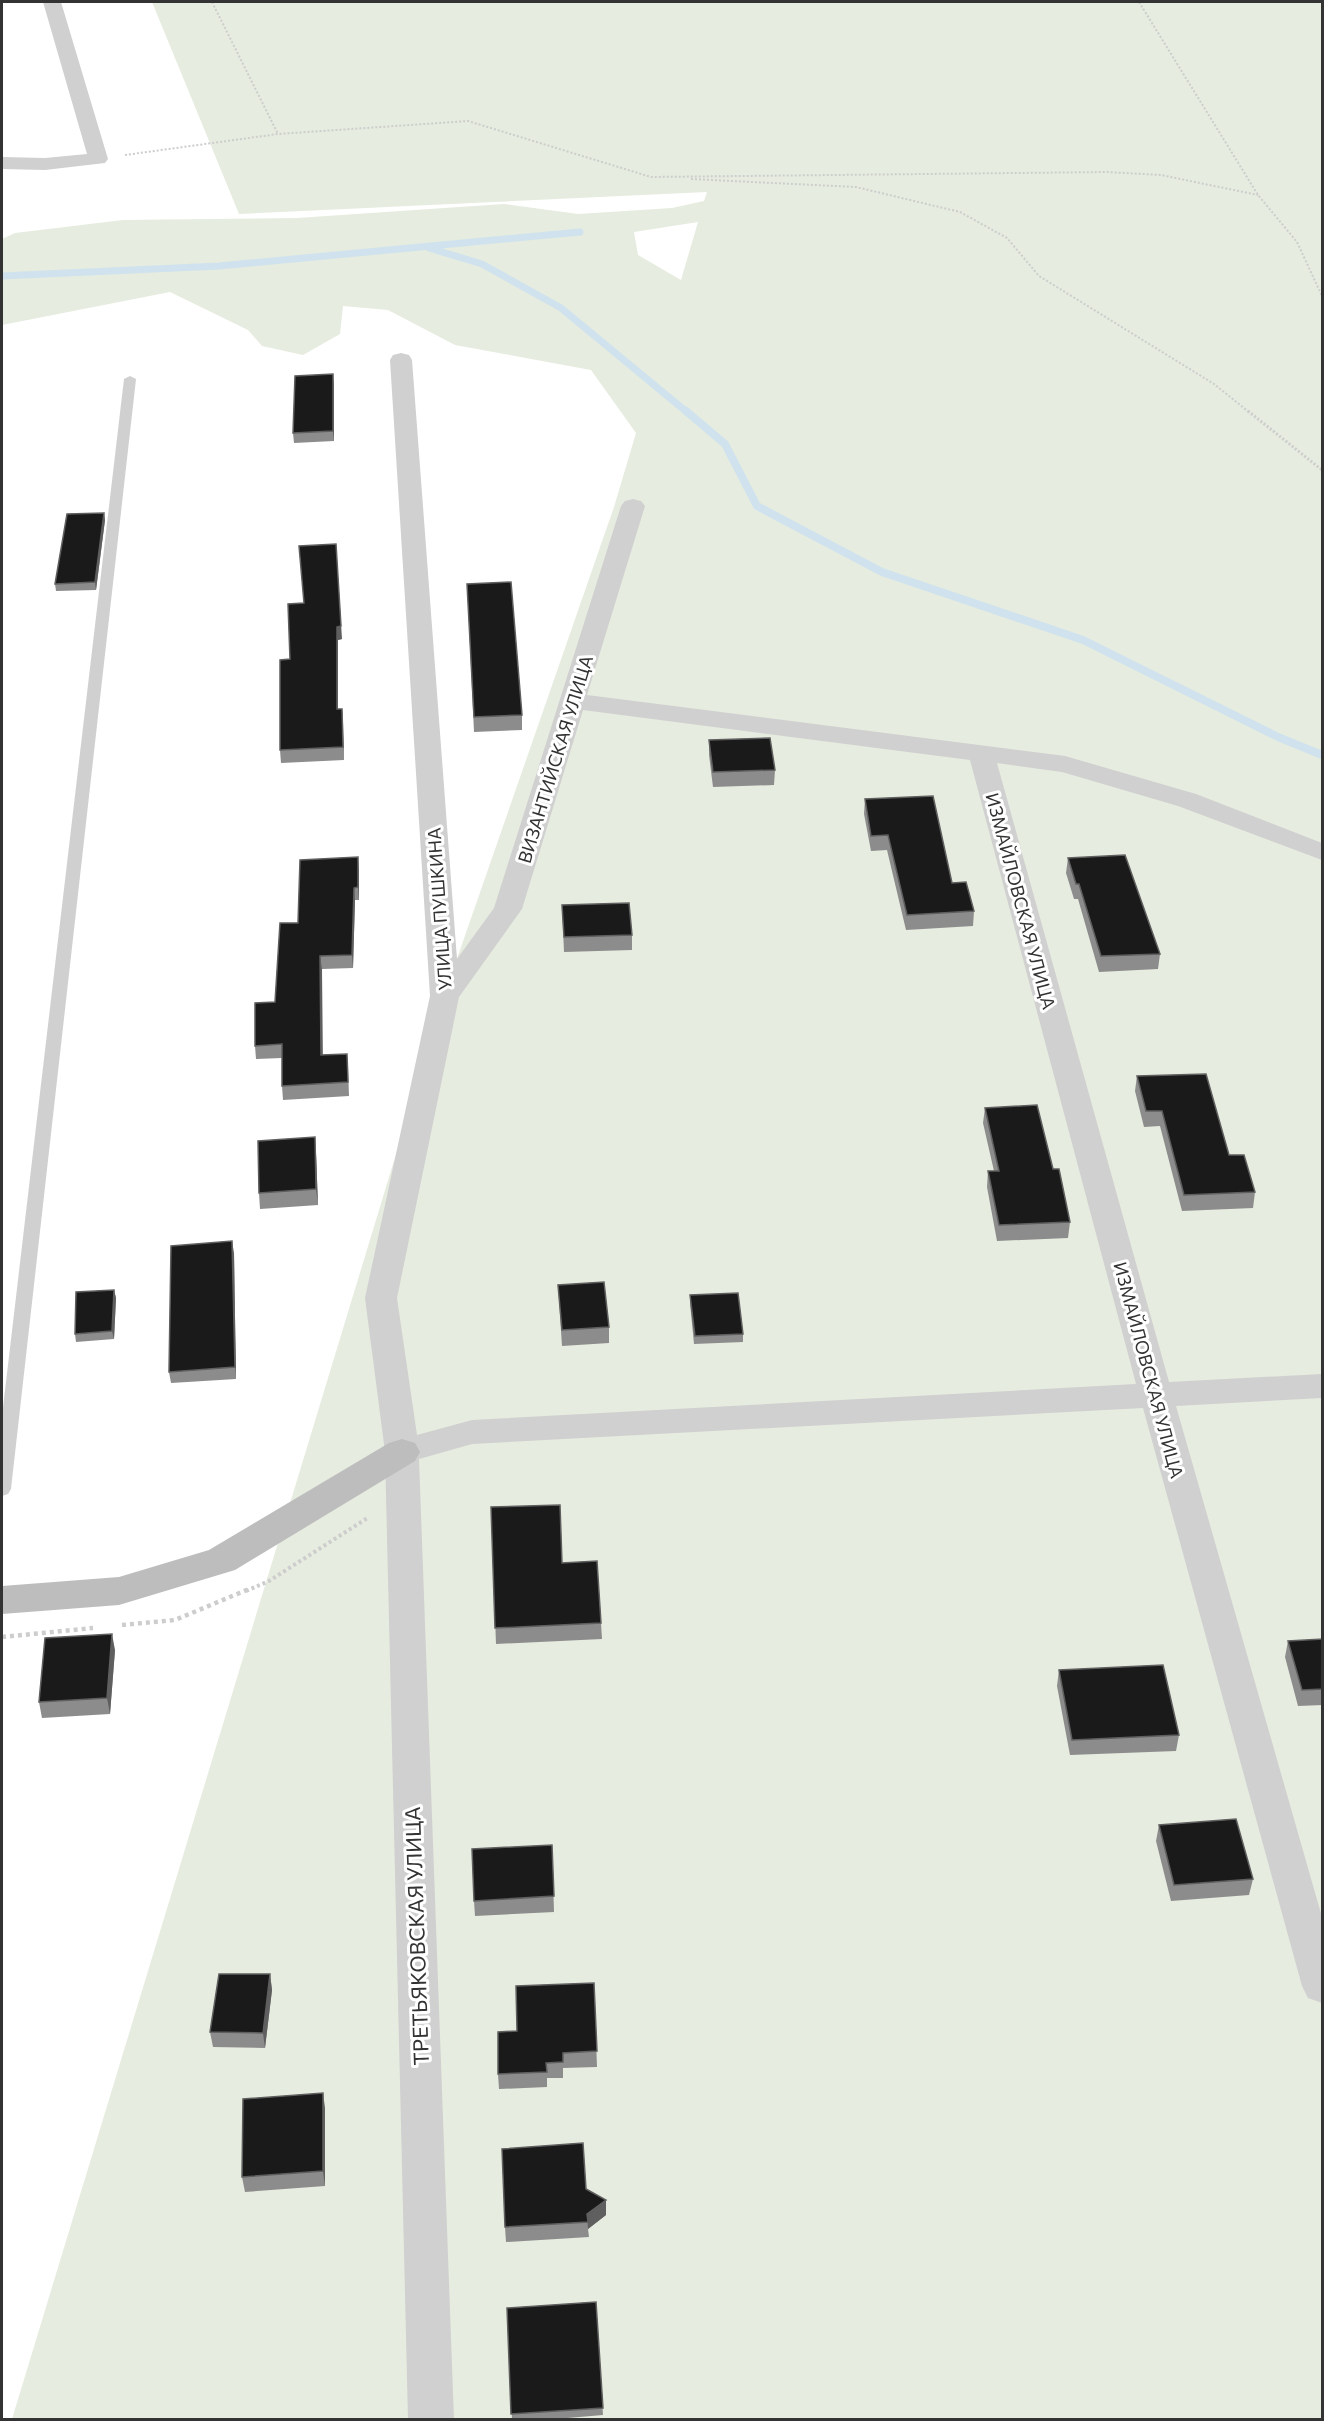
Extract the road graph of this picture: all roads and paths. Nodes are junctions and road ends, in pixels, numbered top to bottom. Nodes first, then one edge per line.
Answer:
1 (52, 2) edge
2 (212, 2) edge
3 (1140, 2) edge
4 (278, 134) junction
5 (98, 159) junction
6 (2, 163) edge
7 (651, 177) junction
8 (1258, 195) junction
9 (1323, 296) edge
10 (401, 360) dead end
11 (130, 379) dead end
12 (1323, 470) edge
13 (633, 506) dead end
14 (573, 701) junction
15 (981, 753) junction
16 (1323, 852) edge
17 (445, 996) junction
18 (1323, 1386) edge
19 (1156, 1395) junction
20 (402, 1452) junction
21 (2, 1489) edge
22 (2, 1600) edge
23 (1323, 1986) edge
24 (431, 2420) edge

1 - 5 street
2 - 4 path
3 - 8 path
4 - 5 path
4 - 7 path
5 - 6 street
7 - 8 path
7 - 12 path
8 - 9 path
10 - 17 street, УЛИЦА ПУШКИНА
11 - 21 lane
13 - 14 street, ВИЗАНТИЙСКАЯ УЛИЦА
14 - 15 street
14 - 17 street, ВИЗАНТИЙСКАЯ УЛИЦА
15 - 16 street
15 - 19 street, ИЗМАЙЛОВСКАЯ УЛИЦА
17 - 20 street, УЛИЦА ПУШКИНА
18 - 19 street
19 - 20 street
19 - 23 street, ИЗМАЙЛОВСКАЯ УЛИЦА
20 - 22 street
20 - 24 street, ТРЕТЬЯКОВСКАЯ УЛИЦА

